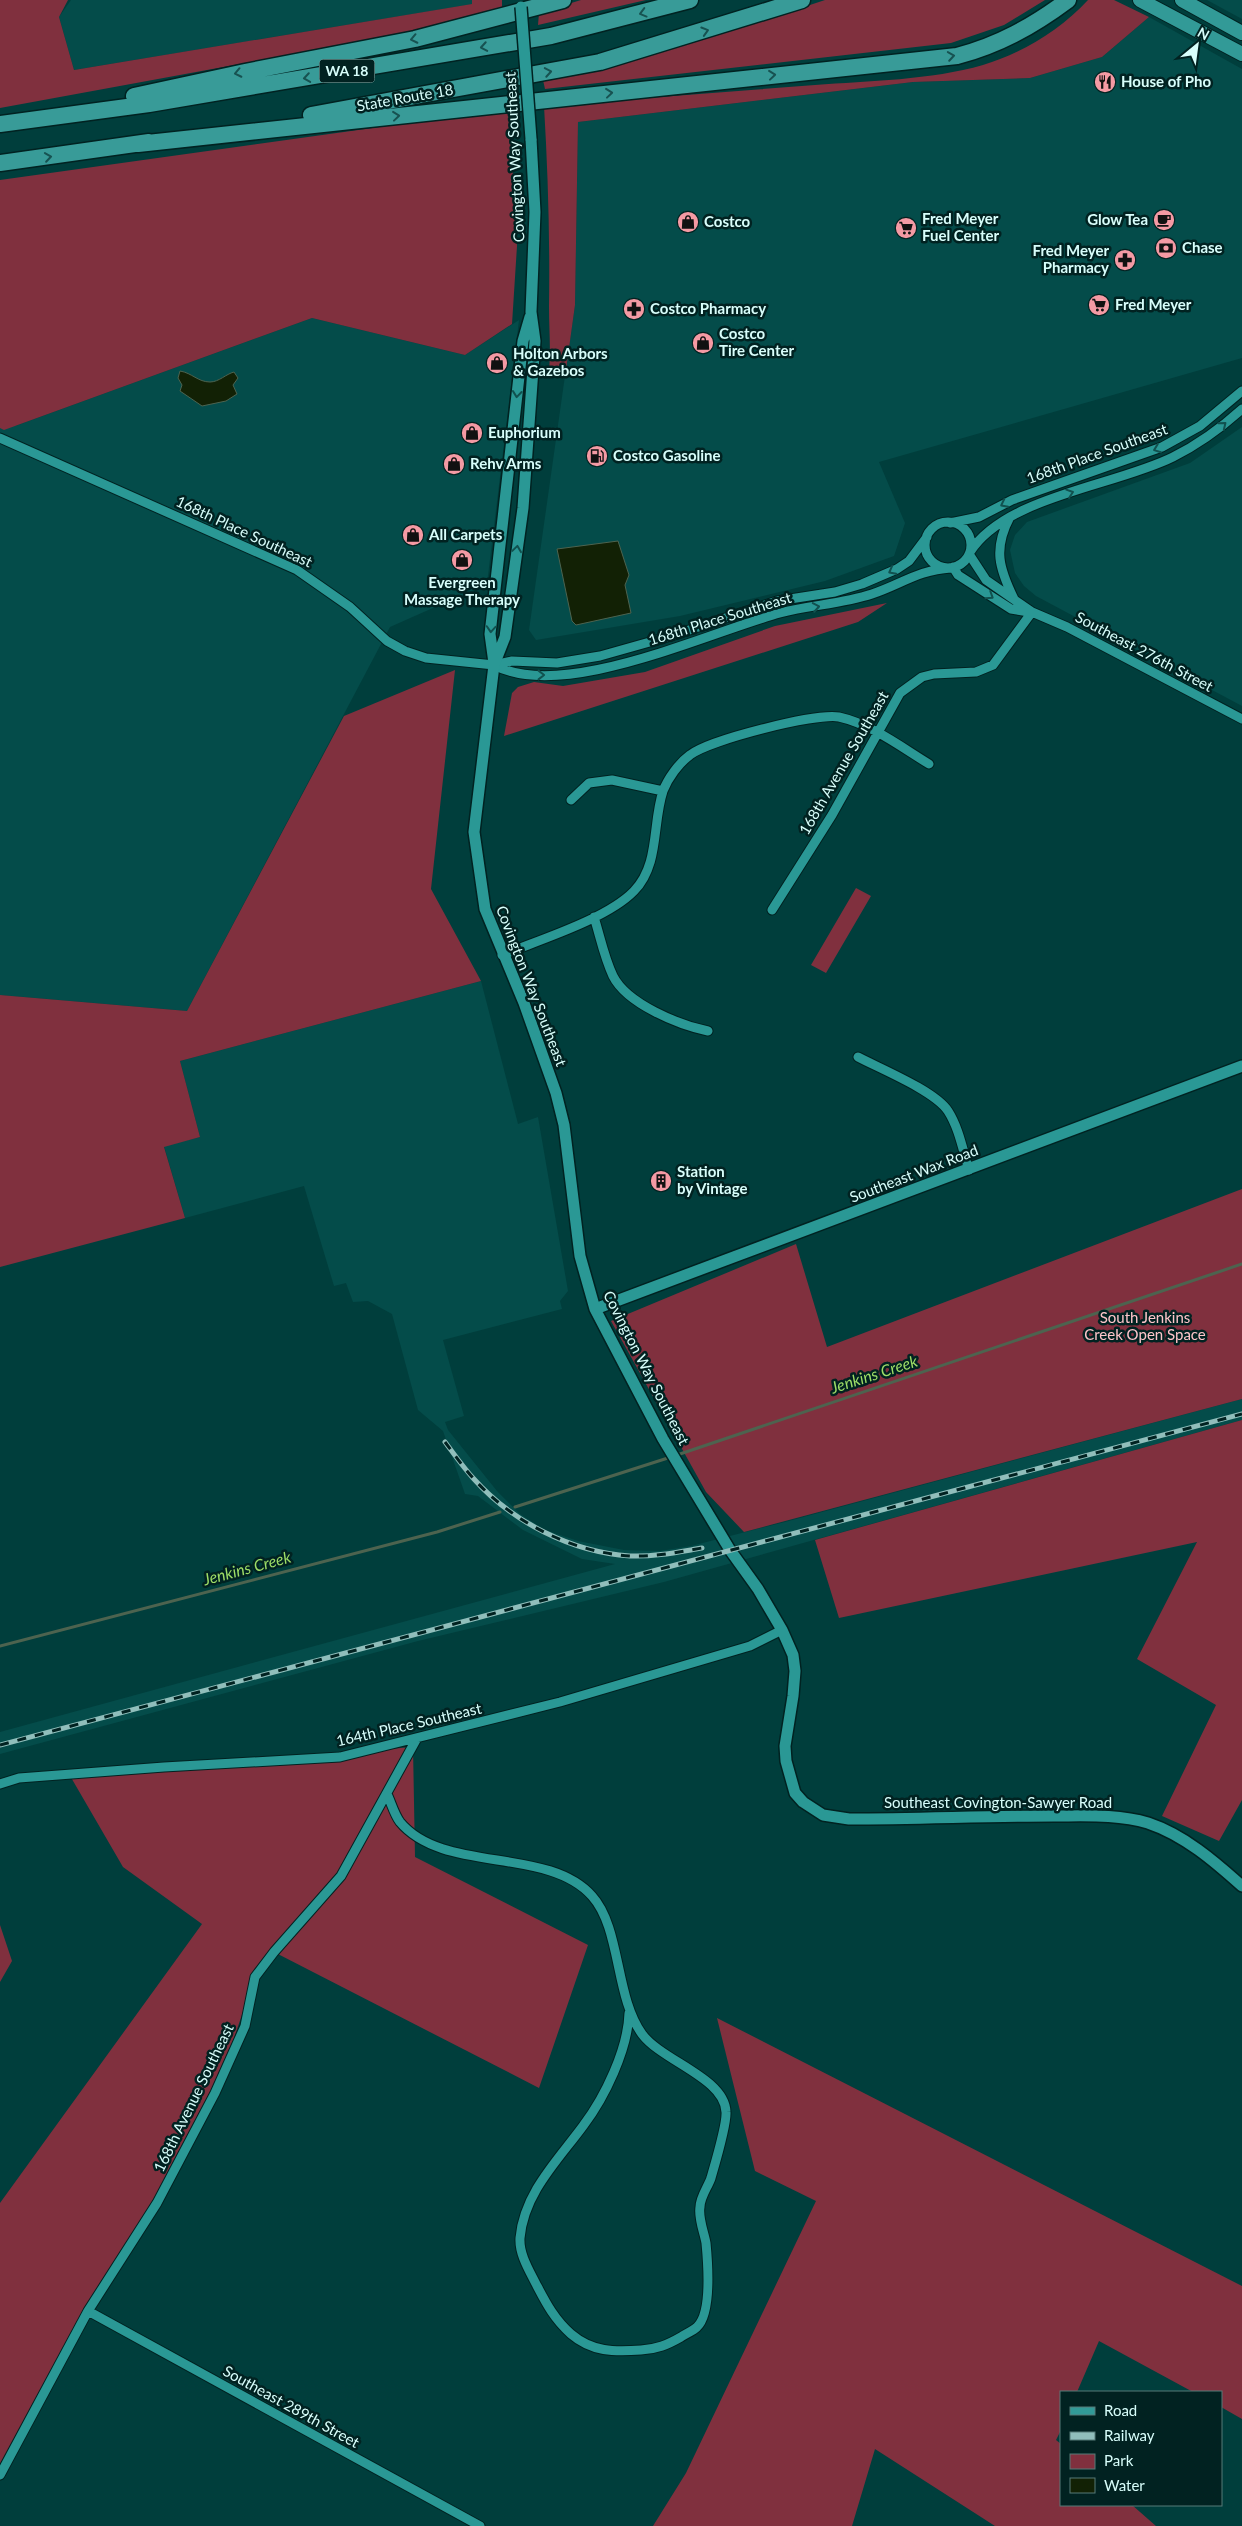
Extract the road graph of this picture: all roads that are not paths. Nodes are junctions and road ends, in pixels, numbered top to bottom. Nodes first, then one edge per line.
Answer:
1 (521, 0) edge
2 (563, 0) edge
3 (690, 0) edge
4 (802, 0) edge
5 (1068, 0) edge
6 (1140, 0) edge
7 (1182, 0) edge
8 (1242, 33) edge
9 (1242, 54) edge
10 (8, 123) edge
11 (138, 144) junction
12 (0, 163) edge
13 (531, 312) junction
14 (1242, 391) edge
15 (1242, 409) edge
16 (0, 438) edge
17 (512, 441) junction
18 (523, 508) junction
19 (1010, 517) junction
20 (950, 523) junction
21 (927, 538) junction
22 (969, 553) junction
23 (952, 568) junction
24 (1014, 599) junction
25 (1032, 612) junction
26 (494, 664) junction
27 (1242, 719) edge
28 (879, 734) junction
29 (929, 764) dead end
30 (663, 791) junction
31 (572, 800) dead end
32 (772, 910) dead end
33 (594, 917) junction
34 (502, 955) junction
35 (708, 1031) dead end
36 (858, 1058) dead end
37 (1242, 1066) edge
38 (969, 1170) junction
39 (595, 1309) junction
40 (782, 1630) junction
41 (416, 1740) junction
42 (0, 1784) edge
43 (386, 1794) junction
44 (823, 1815) joint
45 (1242, 1886) edge
46 (629, 2013) junction
47 (88, 2311) junction
48 (0, 2476) edge
49 (480, 2526) edge

1 - 13 street, Covington Way Southeast, bridge
2 -> 10 highway
3 -> 10 highway, WA 18
11 -> 4 highway, State Route 18 / WA 18
11 -> 5 highway
6 - 9 main road
7 - 8 main road
12 -> 11 highway, State Route 18 / WA 18
13 -> 17 street, Covington Way Southeast
13 - 18 street, Covington Way Southeast
14 -> 20 street, 168th Place Southeast
19 -> 15 street, 168th Place Southeast
16 - 26 street, 168th Place Southeast
17 - 18 street
17 -> 26 street, Covington Way Southeast
26 -> 18 street, Covington Way Southeast
19 - 22 street, 168th Place Southeast
19 - 24 street
20 - 21 street
20 - 22 street
21 - 23 street
21 -> 26 street, 168th Place Southeast
22 - 23 street
22 - 24 street, Southeast 276th Street
23 -> 25 street, Southeast 276th Street
26 -> 23 street, 168th Place Southeast
24 - 25 street, Southeast 276th Street
25 - 27 street, Southeast 276th Street
25 - 28 street, 168th Avenue Southeast
26 - 34 street, Covington Way Southeast
28 - 29 street
28 - 30 street
28 - 32 street, 168th Avenue Southeast
30 - 31 street
30 - 33 street
33 - 34 street
33 - 35 street
34 - 39 street, Covington Way Southeast
36 - 38 street
37 - 38 street, Southeast Wax Road
38 - 39 street, Southeast Wax Road
39 - 40 street, Covington Way Southeast
40 - 41 street, 164th Place Southeast
40 - 44 street, Covington Way Southeast
41 - 42 street, 164th Place Southeast
41 - 43 street, 168th Avenue Southeast
43 - 46 street
43 - 47 street, 168th Avenue Southeast
44 - 45 street, Southeast Covington-Sawyer Road
46 - 46 street
47 - 48 street, 168th Avenue Southeast
47 - 49 street, Southeast 289th Street

